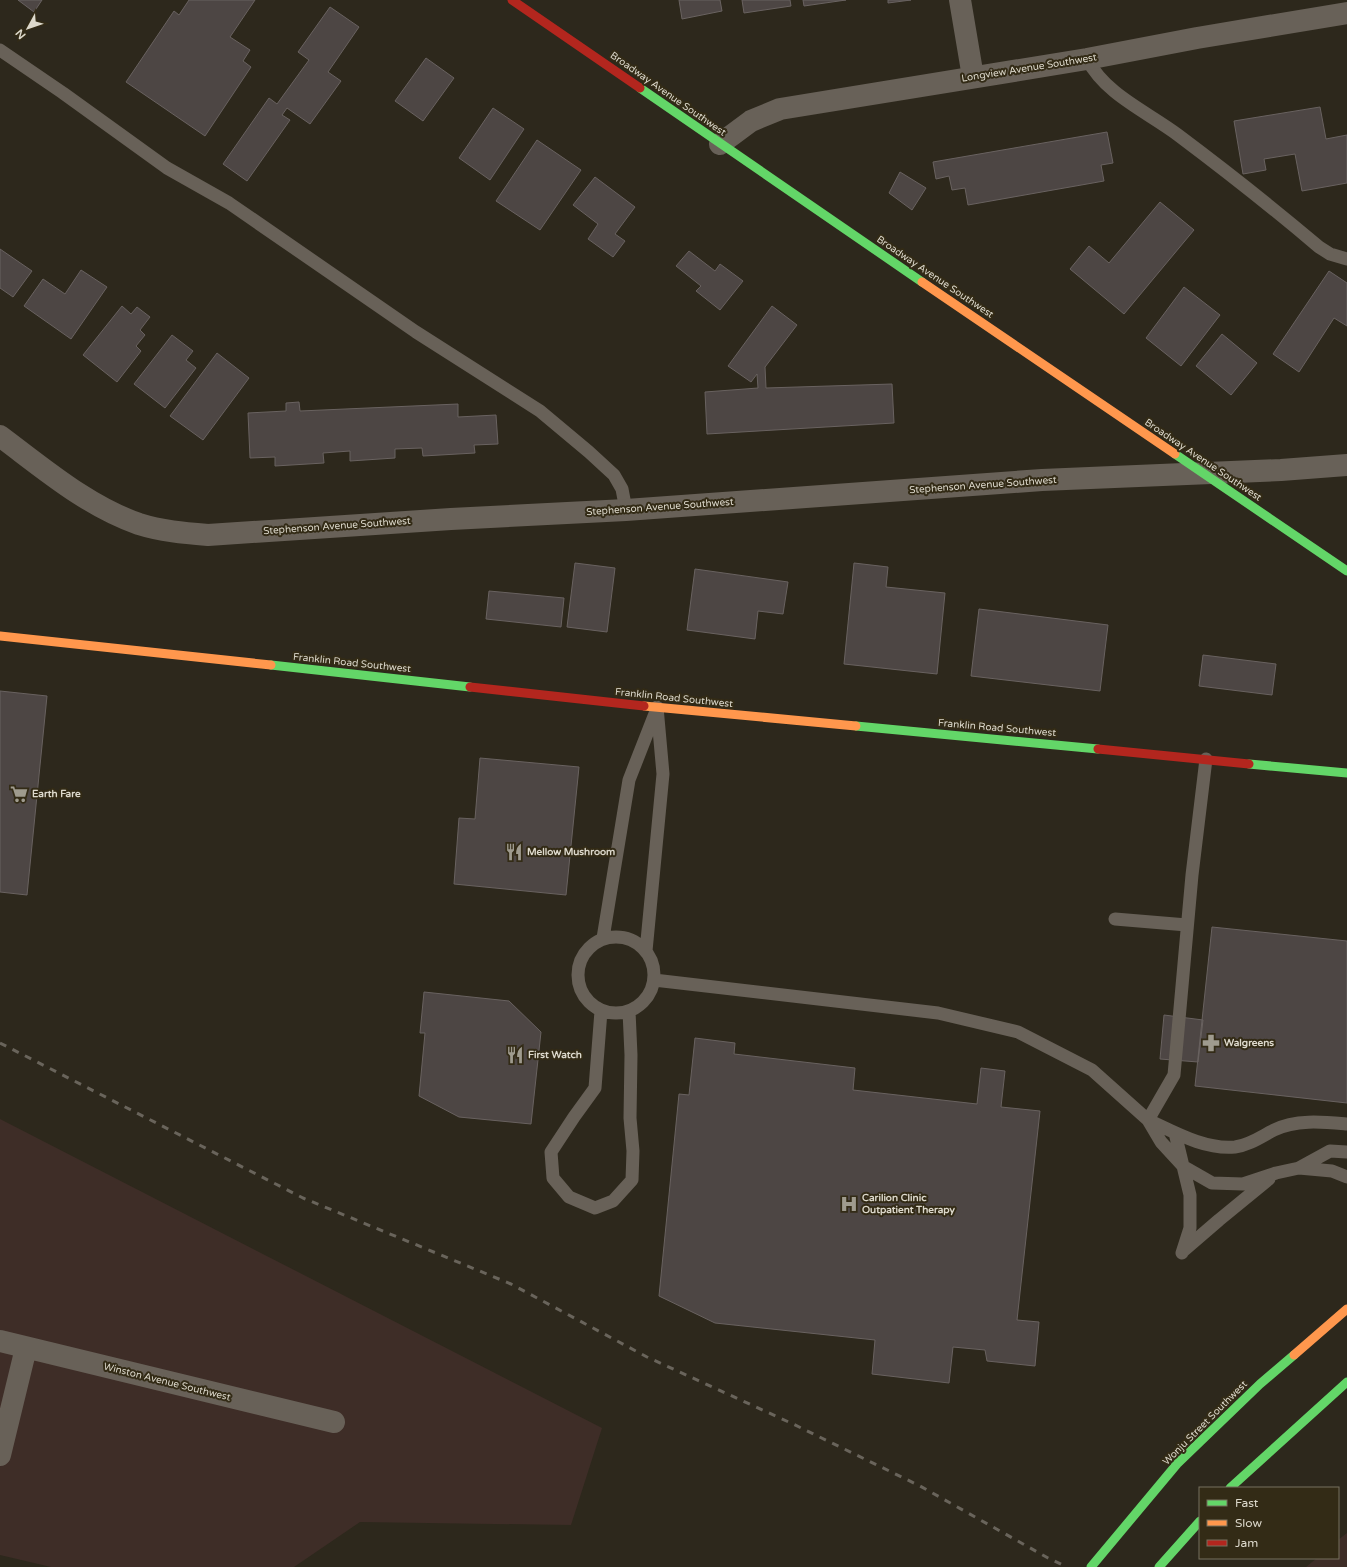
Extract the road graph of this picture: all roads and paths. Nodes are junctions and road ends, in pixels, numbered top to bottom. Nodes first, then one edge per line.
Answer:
1 (512, 0) edge
2 (960, 0) edge
3 (1347, 13) edge
4 (0, 50) edge
5 (1087, 59) junction
6 (973, 77) junction
7 (720, 144) junction
8 (1347, 259) edge
9 (0, 436) edge
10 (1347, 465) edge
11 (1203, 474) junction
12 (626, 510) junction
13 (1347, 571) edge
14 (0, 636) edge
15 (657, 707) junction
16 (1206, 759) junction
17 (1347, 773) edge
18 (1115, 919) dead end
19 (1187, 925) junction
20 (603, 938) junction
21 (646, 950) junction
22 (654, 980) junction
23 (601, 1011) junction
24 (629, 1011) junction
25 (1148, 1120) junction
26 (1347, 1124) edge
27 (1175, 1133) junction
28 (1347, 1152) edge
29 (1184, 1168) junction
30 (1299, 1168) junction
31 (1276, 1173) junction
32 (1347, 1177) edge
33 (1347, 1309) edge
34 (0, 1341) edge
35 (26, 1348) junction
36 (1347, 1382) edge
37 (334, 1422) dead end
38 (0, 1455) edge
39 (1231, 1487) edge
40 (1199, 1522) edge
41 (1092, 1567) edge
42 (1159, 1567) edge

1 - 7 main road, Broadway Avenue Southwest
2 - 6 street
3 - 5 street, Longview Avenue Southwest
4 - 12 lane
5 - 6 street, Longview Avenue Southwest
5 - 8 lane
6 - 7 street, Longview Avenue Southwest
7 - 11 main road, Broadway Avenue Southwest
9 - 12 street, Stephenson Avenue Southwest
10 - 11 street, Stephenson Avenue Southwest
11 - 12 street, Stephenson Avenue Southwest
11 - 13 main road, Broadway Avenue Southwest
14 - 15 main road, Franklin Road Southwest
15 - 16 main road, Franklin Road Southwest
15 - 20 lane
15 - 21 lane
16 - 17 main road, Franklin Road Southwest
16 - 19 lane
18 - 19 lane
19 - 25 lane
20 - 21 lane
20 - 23 lane
21 - 22 lane
22 - 24 lane
22 - 25 lane
23 - 24 lane
23 - 24 lane
25 - 27 lane
25 - 29 lane
26 - 27 lane
27 - 29 lane
28 - 30 lane
29 - 31 lane
29 - 31 lane
30 - 31 lane
30 - 32 lane
33 - 41 main road, Wonju Street Southwest
34 - 35 street, Winston Avenue Southwest
35 - 37 street, Winston Avenue Southwest
35 - 38 street
36 - 39 main road
40 - 42 main road

